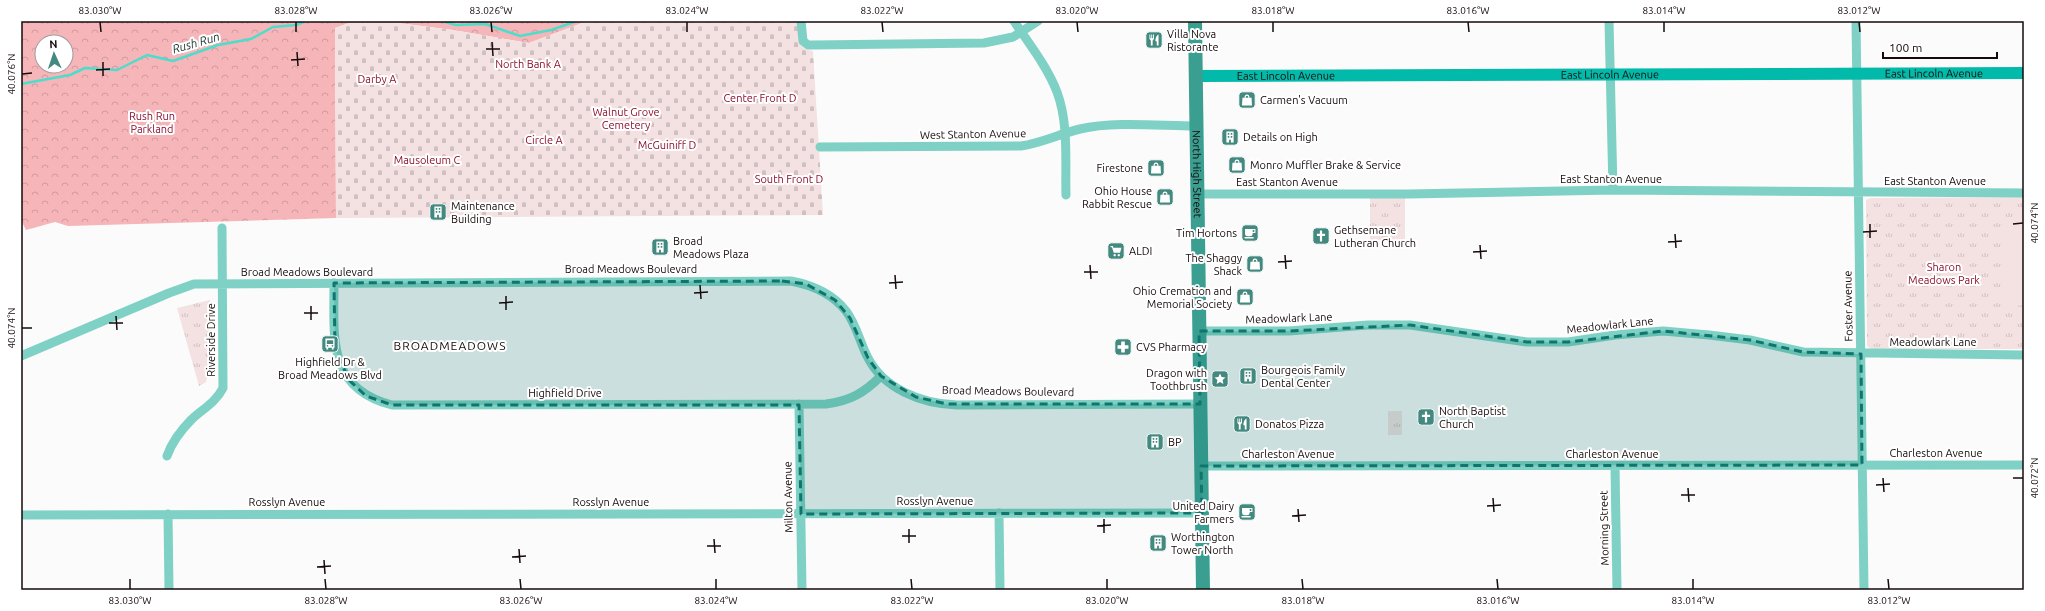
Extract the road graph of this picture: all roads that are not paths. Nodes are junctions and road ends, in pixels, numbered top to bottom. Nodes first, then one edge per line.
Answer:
1 (801, 21) edge
2 (1014, 21) edge
3 (1038, 21) edge
4 (1195, 21) edge
5 (1609, 21) edge
6 (1856, 21) edge
7 (1022, 32) junction
8 (2024, 73) edge
9 (1610, 74) junction
10 (1857, 74) junction
11 (1196, 76) junction
12 (1196, 126) junction
13 (1065, 134) junction
14 (820, 147) dead end
15 (1613, 190) junction
16 (1859, 193) junction
17 (2024, 193) edge
18 (1197, 194) junction
19 (1066, 195) dead end
20 (222, 228) dead end
21 (222, 284) junction
22 (334, 284) junction
23 (1199, 331) junction
24 (1861, 354) junction
25 (2024, 354) edge
26 (21, 356) edge
27 (881, 376) junction
28 (799, 404) junction
29 (1200, 404) junction
30 (167, 456) dead end
31 (1862, 465) junction
32 (2024, 465) edge
33 (1201, 466) junction
34 (1615, 466) junction
35 (999, 513) junction
36 (1202, 513) junction
37 (168, 514) junction
38 (801, 514) junction
39 (21, 515) edge
40 (169, 590) edge
41 (802, 590) edge
42 (1000, 590) edge
43 (1203, 590) edge
44 (1617, 590) edge
45 (1864, 590) edge

1 - 7 street
2 - 7 street
3 - 7 street
4 - 11 main road, North High Street
5 - 9 street
6 - 10 street, Foster Avenue
7 - 13 street
8 - 10 main road, East Lincoln Avenue
9 - 10 main road, East Lincoln Avenue
9 - 11 main road, East Lincoln Avenue
9 - 15 street
10 - 16 street, Foster Avenue
11 - 12 main road, North High Street
12 - 13 street, West Stanton Avenue
12 - 18 main road, North High Street
13 - 14 street, West Stanton Avenue
13 - 19 street
15 - 16 street, East Stanton Avenue
15 - 18 street, East Stanton Avenue
16 - 17 street, East Stanton Avenue
16 - 24 street, Foster Avenue
18 - 23 main road, North High Street
20 - 21 street, Riverside Drive
21 - 22 street, Broad Meadows Boulevard
21 - 26 street, Broad Meadows Boulevard
21 - 30 street, Riverside Drive
22 - 27 street, Broad Meadows Boulevard
22 - 28 street, Highfield Drive
23 - 24 street, Meadowlark Lane
23 - 29 main road, North High Street
24 - 25 street, Meadowlark Lane
24 - 31 street, Foster Avenue
27 - 28 street, Highfield Drive
27 - 29 street, Broad Meadows Boulevard
28 - 38 street, Milton Avenue
29 - 33 main road, North High Street
31 - 32 street, Charleston Avenue
31 - 34 street, Charleston Avenue
31 - 45 street, Foster Avenue
33 - 34 street, Charleston Avenue
33 - 36 main road, North High Street
34 - 44 street, Morning Street
35 - 36 street, Rosslyn Avenue
35 - 38 street, Rosslyn Avenue
35 - 42 street
36 - 43 main road, North High Street
37 - 38 street, Rosslyn Avenue
37 - 39 street, Rosslyn Avenue
37 - 40 street
38 - 41 street, Milton Avenue

